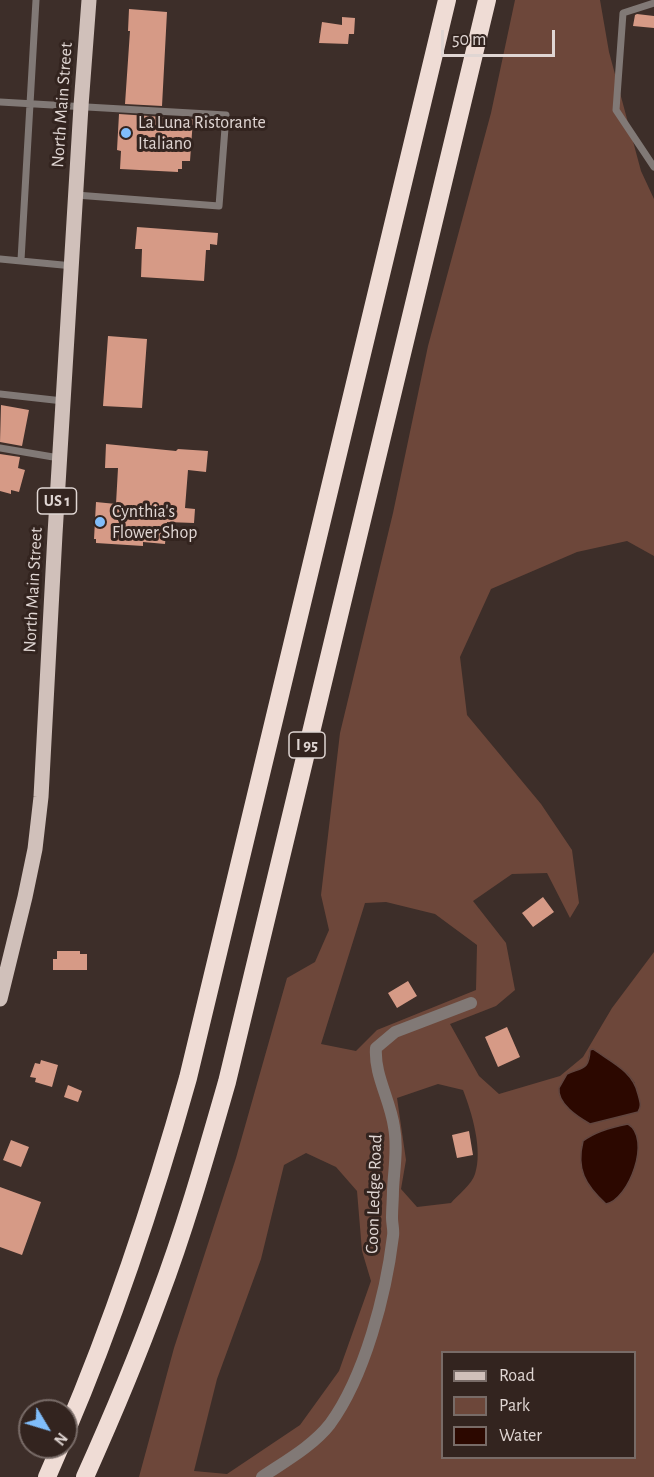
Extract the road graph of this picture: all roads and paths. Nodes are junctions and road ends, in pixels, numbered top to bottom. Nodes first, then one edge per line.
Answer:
1 (36, 0) edge
2 (89, 0) edge
3 (447, 0) edge
4 (487, 0) edge
5 (654, 3) edge
6 (0, 102) edge
7 (30, 103) junction
8 (81, 106) junction
9 (654, 167) edge
10 (76, 195) junction
11 (0, 259) edge
12 (21, 260) junction
13 (73, 266) junction
14 (0, 394) edge
15 (63, 400) junction
16 (0, 448) edge
17 (60, 458) junction
18 (0, 999) edge
19 (471, 1003) dead end
20 (78, 1402) edge
21 (55, 1459) edge
22 (47, 1477) edge
23 (85, 1477) edge
24 (262, 1477) edge

1 - 7 lane
2 - 8 main road, North Main Street / US 1
3 - 20 highway, I 95
4 - 23 highway, I 95
5 - 9 lane
6 - 7 lane
7 - 8 lane
7 - 12 lane
8 - 10 main road, North Main Street / US 1
8 - 10 lane
10 - 13 main road, North Main Street / US 1
11 - 12 lane
12 - 13 lane
13 - 15 main road, North Main Street / US 1
14 - 15 lane
15 - 17 main road, North Main Street / US 1
16 - 17 lane
17 - 18 main road, North Main Street / US 1
19 - 24 street, Coon Ledge Road
21 - 22 highway

